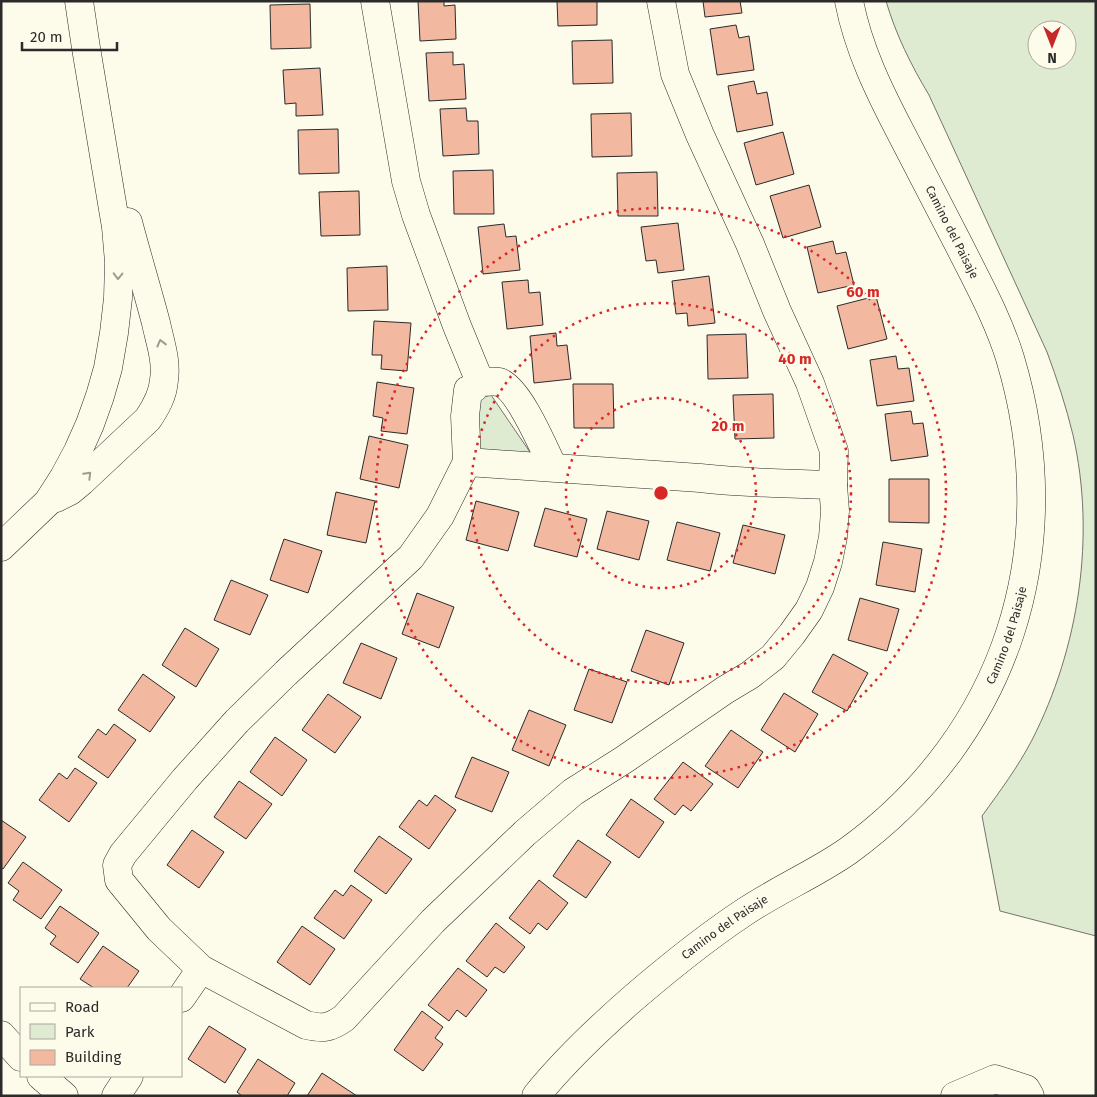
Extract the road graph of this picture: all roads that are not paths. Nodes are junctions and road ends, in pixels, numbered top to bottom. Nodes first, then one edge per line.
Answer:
1 (79, 1) edge
2 (375, 1) edge
3 (661, 1) edge
4 (849, 1) edge
5 (111, 192) junction
6 (480, 382) junction
7 (467, 462) junction
8 (553, 467) junction
9 (833, 485) junction
10 (48, 502) junction
11 (1, 547) edge
12 (201, 969) junction
13 (182, 997) edge
14 (1, 1035) edge
15 (20, 1056) edge
16 (42, 1077) edge
17 (128, 1077) edge
18 (64, 1096) edge
19 (116, 1096) edge
20 (536, 1096) edge
21 (955, 1096) edge
22 (1030, 1096) edge

1 - 5 street
2 - 6 street
3 - 9 street
4 - 20 street, Camino del Paisaje
5 -> 10 street
10 -> 5 street
6 - 7 street
6 - 8 street
7 - 8 street
7 - 12 street
8 - 9 street
9 - 12 street
10 - 11 street
12 - 13 street
14 - 15 street
16 - 18 street
17 - 19 street
21 - 22 street

